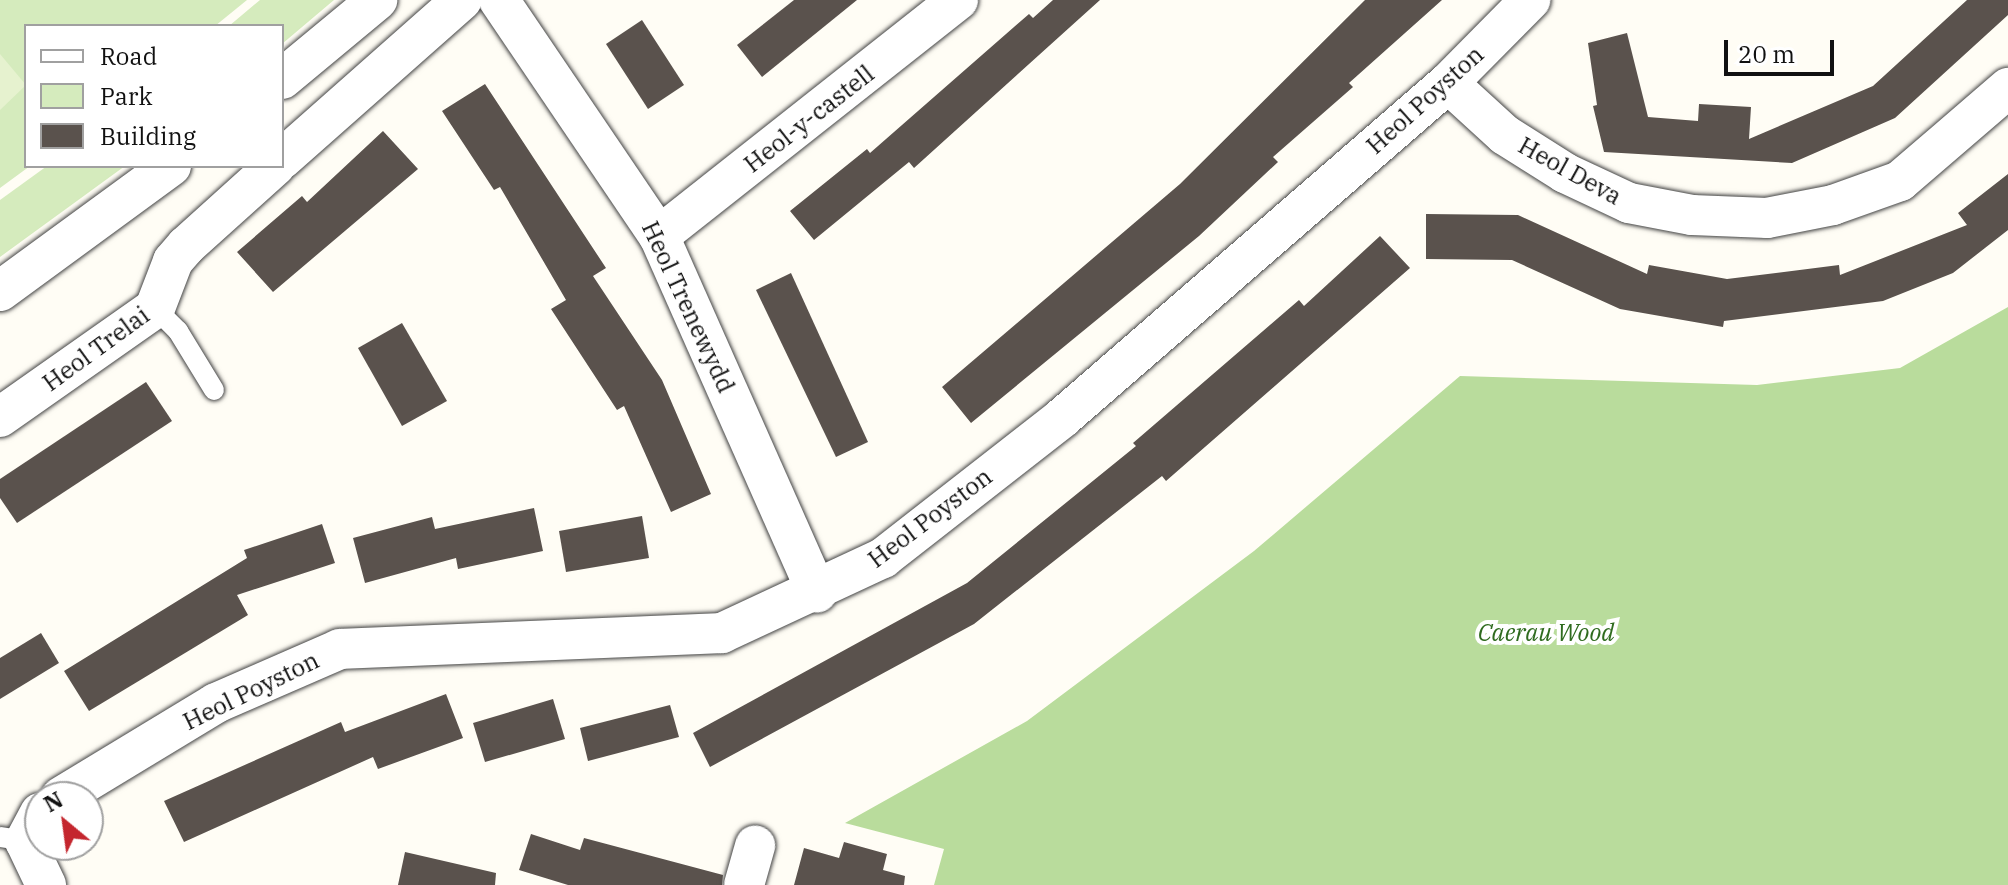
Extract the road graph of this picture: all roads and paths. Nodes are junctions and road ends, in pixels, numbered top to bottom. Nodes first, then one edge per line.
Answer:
1 (377, 0) edge
2 (462, 0) edge
3 (499, 0) edge
4 (958, 0) edge
5 (1530, 0) edge
6 (284, 77) edge
7 (1448, 83) junction
8 (2008, 88) edge
9 (284, 157) edge
10 (168, 168) edge
11 (273, 168) edge
12 (659, 236) junction
13 (0, 291) edge
14 (155, 308) junction
15 (214, 390) dead end
16 (0, 417) edge
17 (817, 593) junction
18 (87, 781) edge
19 (22, 830) edge
20 (755, 846) dead end
21 (46, 885) edge
22 (744, 885) edge

1 - 6 street
2 - 9 street
3 - 12 street, Heol Trenewydd
4 - 12 street, Heol-y-castell
5 - 7 street, Heol Poyston
7 - 8 street, Heol Deva
7 - 17 street, Heol Poyston
10 - 13 street
11 - 14 street, Heol Trelai
12 - 17 street, Heol Trenewydd
14 - 15 lane
14 - 16 street, Heol Trelai
17 - 18 street, Heol Poyston
19 - 21 street
20 - 22 street

